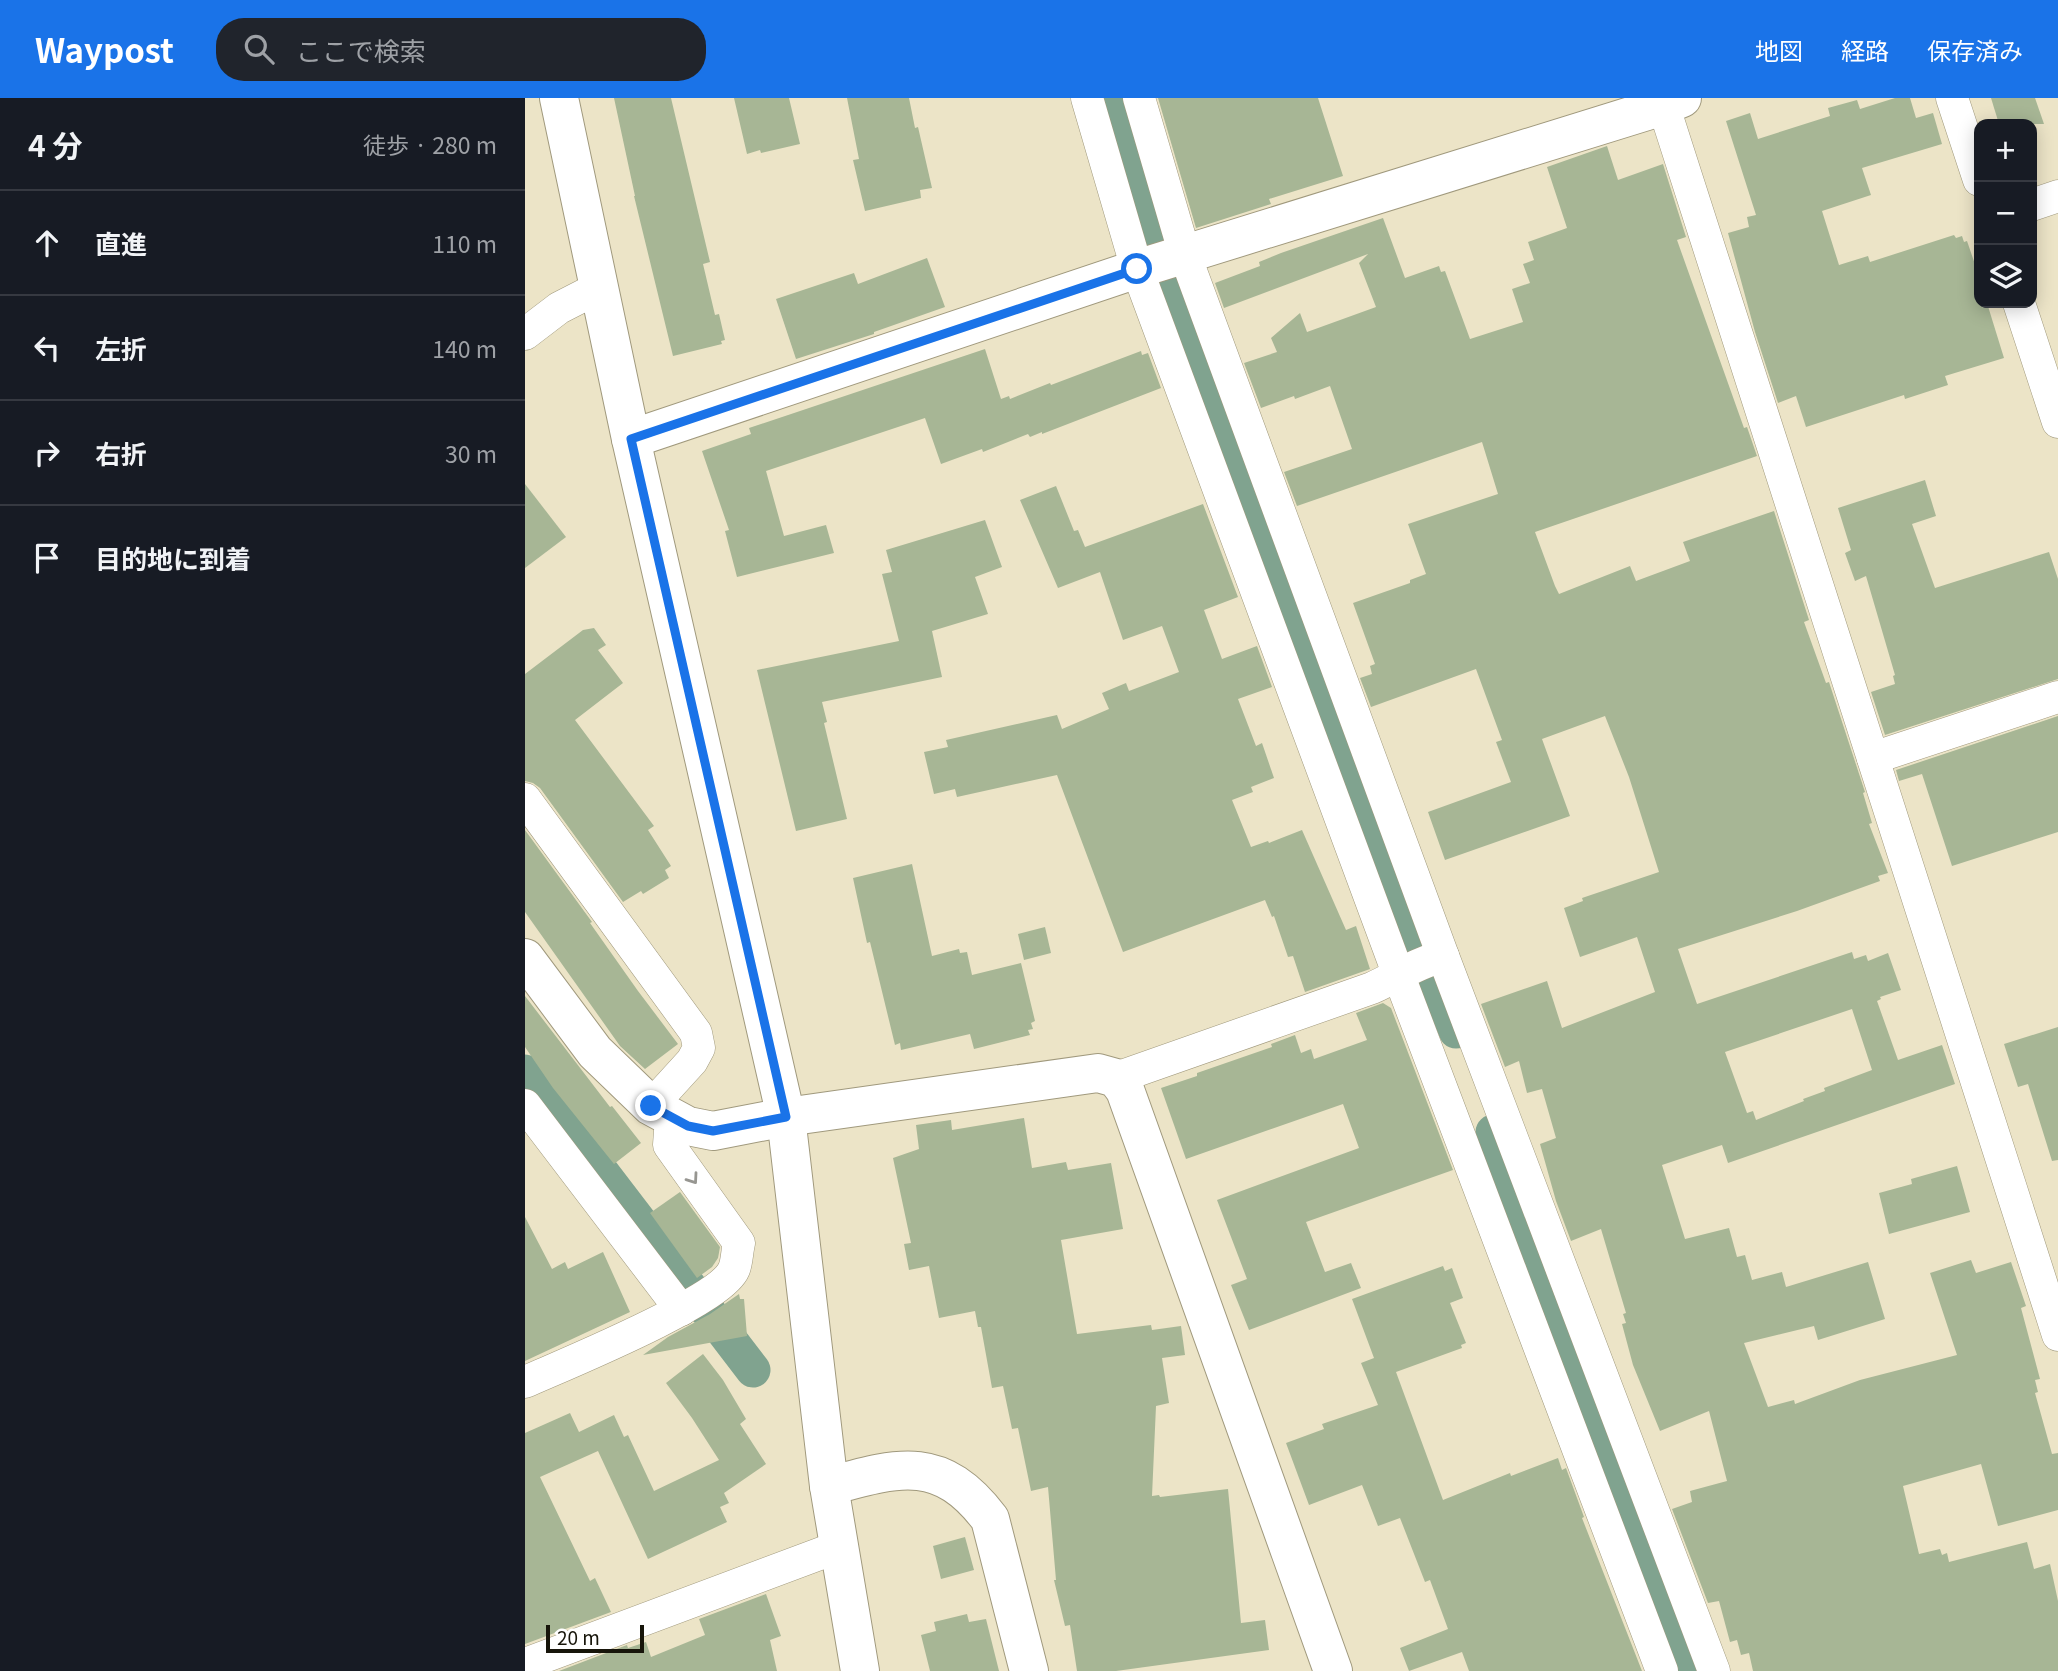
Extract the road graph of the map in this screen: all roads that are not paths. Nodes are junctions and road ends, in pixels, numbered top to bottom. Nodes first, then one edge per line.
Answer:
1 (559, 98) edge
2 (1087, 98) edge
3 (1139, 98) edge
4 (1952, 98) edge
5 (1669, 101) edge
6 (1974, 165) edge
7 (2058, 196) edge
8 (2037, 203) edge
9 (1163, 262) junction
10 (598, 288) junction
11 (2021, 308) edge
12 (525, 334) edge
13 (2058, 422) edge
14 (631, 439) junction
15 (2058, 697) edge
16 (1873, 758) junction
17 (525, 799) edge
18 (525, 958) edge
19 (1422, 964) junction
20 (1116, 1078) junction
21 (525, 1105) edge
22 (661, 1112) junction
23 (786, 1117) junction
24 (2045, 1249) edge
25 (681, 1310) junction
26 (2058, 1335) edge
27 (525, 1382) edge
28 (829, 1486) junction
29 (838, 1547) junction
30 (525, 1664) edge
31 (860, 1671) edge
32 (1029, 1671) edge
33 (1333, 1671) edge
34 (1662, 1671) edge
35 (1714, 1671) edge

1 - 10 street
2 - 9 street
3 - 9 street
4 - 6 street
5 - 9 street
5 - 16 street
7 - 8 street
9 - 14 street
9 - 19 street
9 - 19 street
10 - 12 street
10 - 14 street
11 - 13 street
14 - 23 street
15 - 16 street
16 - 24 street
17 - 22 street
18 - 22 street
19 - 20 street
19 - 34 street
19 - 35 street
20 - 23 street
20 - 33 street
21 - 25 street
22 - 23 street
22 -> 25 street
23 - 28 street
24 - 26 street
25 - 27 street
28 - 29 street
28 - 32 street
29 - 30 street
29 - 31 street

